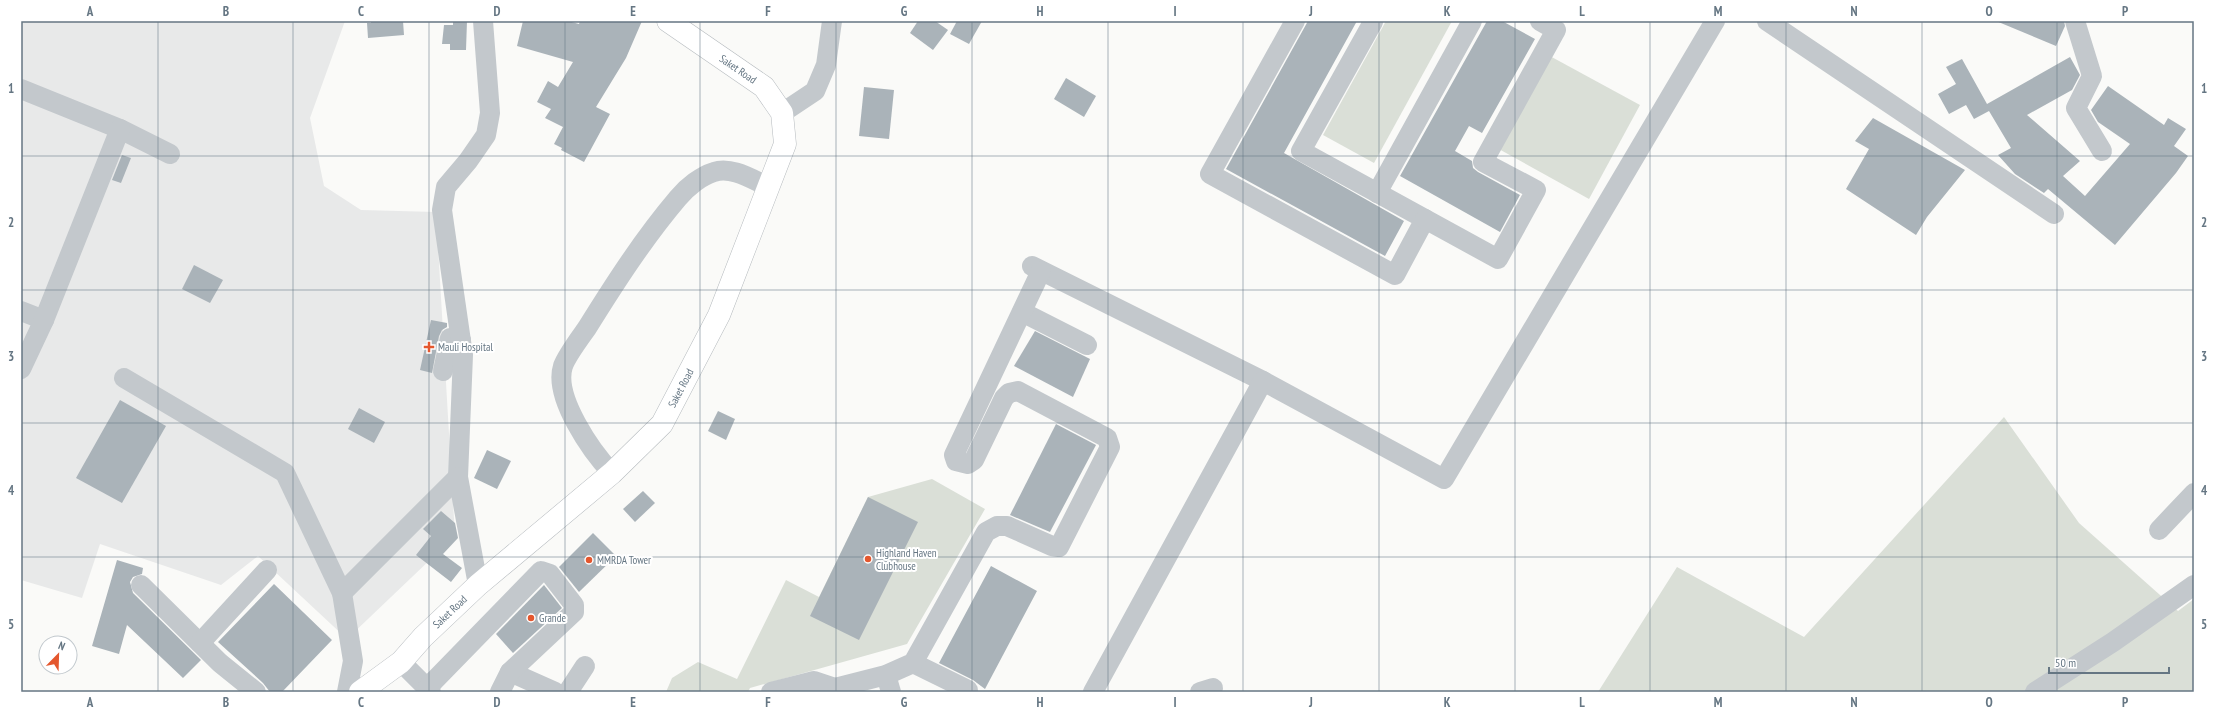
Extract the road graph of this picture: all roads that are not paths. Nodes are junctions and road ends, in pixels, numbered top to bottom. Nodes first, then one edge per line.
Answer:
1 (483, 21) edge
2 (668, 21) edge
3 (832, 21) edge
4 (1295, 21) edge
5 (1371, 21) edge
6 (1472, 21) edge
7 (1540, 21) edge
8 (1715, 21) edge
9 (1767, 21) edge
10 (2075, 21) edge
11 (21, 89) edge
12 (782, 113) junction
13 (120, 129) junction
14 (2102, 151) dead end
15 (170, 154) dead end
16 (769, 187) junction
17 (1377, 193) junction
18 (2054, 214) dead end
19 (1425, 219) junction
20 (21, 310) edge
21 (1022, 312) junction
22 (44, 320) junction
23 (455, 339) junction
24 (1087, 345) dead end
25 (21, 369) edge
26 (443, 371) dead end
27 (124, 378) dead end
28 (1263, 381) junction
29 (612, 473) junction
30 (458, 477) junction
31 (2194, 493) edge
32 (2159, 530) dead end
33 (268, 570) dead end
34 (141, 585) dead end
35 (478, 585) junction
36 (2194, 585) edge
37 (342, 593) junction
38 (200, 643) junction
39 (401, 662) junction
40 (913, 663) junction
41 (584, 666) dead end
42 (510, 672) junction
43 (888, 683) edge
44 (430, 690) edge
45 (830, 690) edge
46 (968, 690) dead end
47 (256, 692) edge
48 (347, 692) edge
49 (360, 692) edge
50 (500, 692) edge
51 (555, 692) edge
52 (568, 692) edge
53 (771, 692) edge
54 (1093, 692) edge
55 (2035, 692) edge

1 - 23 street
2 - 12 main road, Saket Road
3 - 12 street
4 - 19 street
5 - 17 street
6 - 17 street
7 - 19 street
8 - 28 street
9 - 18 street
10 - 14 street
11 - 13 street
12 - 16 main road, Saket Road
13 - 15 street
13 - 22 street
16 - 29 main road, Saket Road
16 - 29 street
17 - 19 street
20 - 22 street
21 - 24 street
21 - 28 street
21 - 40 street
22 - 25 street
23 - 26 street
23 - 30 street
27 - 37 street
28 - 54 street
29 - 35 main road, Saket Road
30 - 35 street
30 - 37 street
31 - 32 street
33 - 38 street
34 - 38 street
35 - 39 main road, Saket Road
36 - 55 street
37 - 48 street
38 - 47 street
39 - 44 street
39 - 49 main road, Saket Road
40 - 43 street
40 - 46 street
41 - 52 street
42 - 44 street
42 - 50 street
42 - 51 street
43 - 45 street
45 - 53 street

